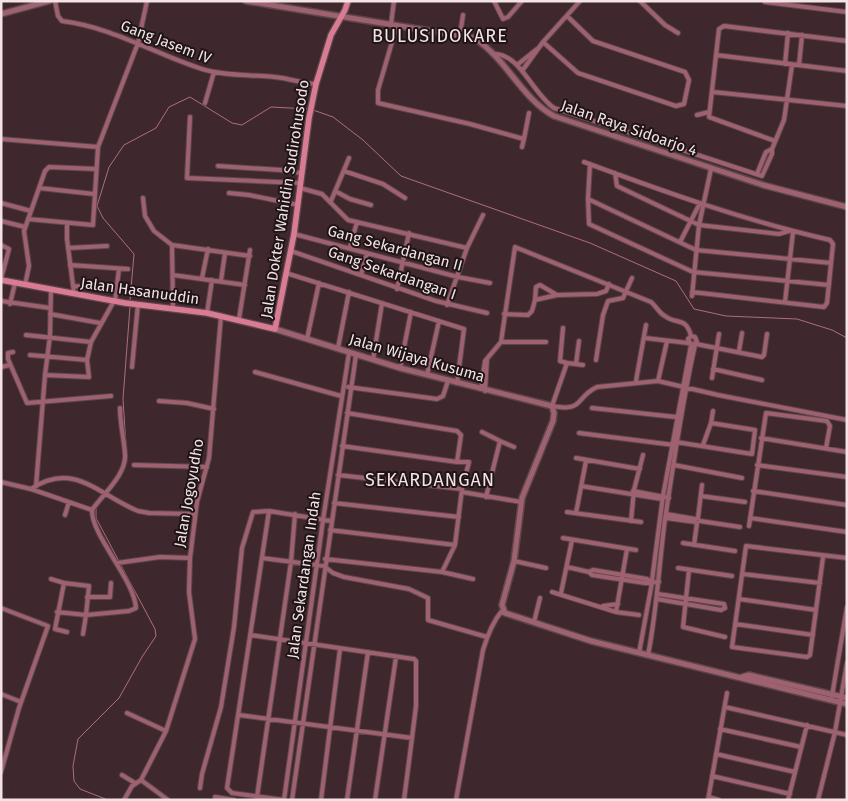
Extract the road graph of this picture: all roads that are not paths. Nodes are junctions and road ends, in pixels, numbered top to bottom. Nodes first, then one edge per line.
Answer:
1 (49, 1) edge
2 (56, 1) edge
3 (147, 1) edge
4 (246, 1) edge
5 (348, 1) edge
6 (394, 1) edge
7 (494, 1) edge
8 (522, 1) edge
9 (580, 1) edge
10 (640, 1) edge
11 (809, 1) edge
12 (765, 2) edge
13 (780, 3) edge
14 (808, 8) junction
15 (847, 12) edge
16 (1, 14) edge
17 (463, 15) dead end
18 (567, 16) junction
19 (341, 17) junction
20 (394, 25) junction
21 (460, 34) junction
22 (678, 34) dead end
23 (788, 34) junction
24 (802, 35) junction
25 (847, 41) edge
26 (542, 42) junction
27 (138, 43) junction
28 (537, 49) junction
29 (496, 54) junction
30 (716, 55) junction
31 (785, 64) junction
32 (517, 65) junction
33 (792, 65) junction
34 (799, 65) junction
35 (522, 71) junction
36 (847, 71) edge
37 (214, 72) junction
38 (316, 84) junction
39 (712, 92) junction
40 (788, 99) junction
41 (205, 103) dead end
42 (847, 106) edge
43 (708, 112) junction
44 (529, 113) dead end
45 (697, 115) dead end
46 (190, 117) dead end
47 (1, 139) edge
48 (524, 139) junction
49 (775, 141) junction
50 (98, 147) junction
51 (522, 147) dead end
52 (349, 158) dead end
53 (584, 162) dead end
54 (590, 164) junction
55 (218, 166) dead end
56 (96, 169) junction
57 (711, 169) junction
58 (740, 169) junction
59 (344, 171) junction
60 (615, 173) junction
61 (301, 174) junction
62 (736, 177) junction
63 (300, 185) junction
64 (39, 188) junction
65 (335, 191) junction
66 (228, 193) dead end
67 (94, 194) junction
68 (143, 198) dead end
69 (405, 198) dead end
70 (588, 199) junction
71 (331, 201) junction
72 (1, 203) edge
73 (702, 203) junction
74 (298, 205) junction
75 (371, 205) dead end
76 (847, 207) edge
77 (31, 212) junction
78 (483, 215) dead end
79 (28, 219) junction
80 (1, 221) edge
81 (357, 222) junction
82 (690, 222) junction
83 (67, 224) junction
84 (25, 226) junction
85 (699, 226) junction
86 (791, 232) junction
87 (409, 233) junction
88 (294, 234) junction
89 (680, 242) junction
90 (172, 244) junction
91 (1, 245) edge
92 (107, 246) dead end
93 (350, 247) junction
94 (68, 248) junction
95 (467, 248) junction
96 (208, 249) junction
97 (250, 250) dead end
98 (696, 250) junction
99 (291, 251) junction
100 (225, 253) junction
101 (367, 253) junction
102 (250, 256) junction
103 (790, 258) junction
104 (403, 263) junction
105 (831, 263) junction
106 (70, 265) junction
107 (118, 269) junction
108 (128, 269) dead end
109 (693, 272) junction
110 (286, 273) junction
111 (173, 275) junction
112 (361, 275) junction
113 (458, 277) junction
114 (202, 278) junction
115 (632, 278) dead end
116 (1, 280) edge
117 (212, 280) junction
118 (221, 281) junction
119 (788, 281) junction
120 (15, 283) junction
121 (319, 283) junction
122 (490, 283) dead end
123 (606, 283) junction
124 (25, 285) junction
125 (245, 285) junction
126 (829, 285) junction
127 (73, 286) junction
128 (116, 289) junction
129 (397, 289) junction
130 (51, 290) junction
131 (349, 292) junction
132 (627, 292) junction
133 (74, 294) junction
134 (557, 295) junction
135 (535, 300) junction
136 (114, 301) junction
137 (1, 302) edge
138 (785, 302) junction
139 (382, 303) junction
140 (10, 304) junction
141 (137, 304) junction
142 (447, 305) junction
143 (50, 308) junction
144 (173, 308) junction
145 (208, 312) junction
146 (410, 312) junction
147 (487, 313) dead end
148 (50, 314) junction
149 (504, 314) junction
150 (221, 316) junction
151 (239, 319) junction
152 (438, 321) junction
153 (100, 323) junction
154 (646, 325) dead end
155 (563, 328) dead end
156 (275, 329) junction
157 (742, 333) dead end
158 (719, 334) dead end
159 (767, 334) dead end
160 (26, 335) dead end
161 (50, 336) junction
162 (691, 336) junction
163 (645, 338) junction
164 (307, 339) junction
165 (579, 341) dead end
166 (667, 341) junction
167 (91, 342) junction
168 (501, 342) junction
169 (546, 342) dead end
170 (693, 344) junction
171 (338, 348) junction
172 (717, 348) junction
173 (739, 351) junction
174 (13, 352) dead end
175 (349, 353) junction
176 (30, 355) dead end
177 (356, 355) junction
178 (48, 356) junction
179 (87, 360) junction
180 (373, 360) junction
181 (596, 360) dead end
182 (567, 363) junction
183 (576, 364) junction
184 (10, 365) junction
185 (583, 365) dead end
186 (1, 367) edge
187 (132, 367) dead end
188 (400, 368) junction
189 (713, 369) junction
190 (255, 372) dead end
191 (45, 375) junction
192 (428, 375) junction
193 (712, 378) dead end
194 (762, 380) dead end
195 (448, 381) junction
196 (658, 381) junction
197 (636, 382) junction
198 (457, 383) junction
199 (343, 386) junction
200 (684, 386) junction
201 (350, 387) junction
202 (483, 390) junction
203 (111, 396) dead end
204 (341, 396) junction
205 (159, 401) dead end
206 (42, 403) junction
207 (552, 406) junction
208 (120, 408) dead end
209 (592, 408) dead end
210 (214, 409) junction
211 (713, 411) dead end
212 (347, 413) junction
213 (676, 417) junction
214 (847, 420) edge
215 (711, 423) junction
216 (482, 432) dead end
217 (579, 433) dead end
218 (761, 438) junction
219 (500, 441) junction
220 (672, 443) junction
221 (678, 444) junction
222 (702, 445) junction
223 (342, 446) junction
224 (514, 447) dead end
225 (826, 448) junction
226 (333, 451) junction
227 (341, 452) junction
228 (847, 452) edge
229 (643, 455) dead end
230 (576, 458) dead end
231 (586, 461) junction
232 (457, 462) junction
233 (757, 464) junction
234 (134, 465) dead end
235 (207, 466) junction
236 (674, 466) junction
237 (640, 469) junction
238 (338, 475) junction
239 (742, 478) dead end
240 (847, 478) edge
241 (1, 482) edge
242 (702, 485) dead end
243 (36, 486) junction
244 (581, 486) junction
245 (32, 489) junction
246 (462, 490) junction
247 (754, 491) junction
248 (632, 492) junction
249 (105, 493) junction
250 (701, 496) junction
251 (486, 497) junction
252 (662, 497) junction
253 (669, 498) junction
254 (69, 502) junction
255 (521, 502) junction
256 (745, 502) dead end
257 (334, 503) junction
258 (668, 503) junction
259 (847, 505) edge
260 (92, 510) junction
261 (268, 511) junction
262 (568, 512) dead end
263 (576, 513) junction
264 (195, 514) junction
265 (295, 514) junction
266 (65, 515) dead end
267 (666, 516) junction
268 (459, 517) junction
269 (750, 518) junction
270 (323, 520) junction
271 (331, 521) junction
272 (631, 521) junction
273 (697, 521) junction
274 (641, 522) dead end
275 (847, 525) edge
276 (740, 526) dead end
277 (749, 526) dead end
278 (330, 530) junction
279 (846, 531) edge
280 (563, 538) dead end
281 (572, 540) junction
282 (683, 543) dead end
283 (694, 544) junction
284 (455, 545) junction
285 (627, 549) junction
286 (636, 550) dead end
287 (735, 551) dead end
288 (823, 557) junction
289 (190, 558) junction
290 (262, 558) junction
291 (847, 558) edge
292 (326, 559) junction
293 (514, 561) junction
294 (290, 562) junction
295 (117, 563) junction
296 (317, 565) junction
297 (324, 566) junction
298 (567, 566) junction
299 (546, 568) dead end
300 (678, 568) dead end
301 (690, 570) junction
302 (442, 572) junction
303 (743, 574) junction
304 (732, 576) dead end
305 (624, 577) junction
306 (52, 579) dead end
307 (473, 579) dead end
308 (650, 581) junction
309 (659, 582) junction
310 (64, 583) junction
311 (110, 583) dead end
312 (820, 583) junction
313 (651, 588) junction
314 (552, 592) dead end
315 (561, 593) junction
316 (658, 594) junction
317 (87, 597) junction
318 (540, 598) dead end
319 (739, 599) junction
320 (686, 600) junction
321 (618, 604) junction
322 (603, 606) junction
323 (847, 607) edge
324 (1, 608) edge
325 (816, 610) junction
326 (58, 612) junction
327 (616, 612) junction
328 (505, 613) junction
329 (86, 615) junction
330 (639, 615) dead end
331 (534, 622) junction
332 (736, 624) junction
333 (48, 626) junction
334 (55, 629) junction
335 (67, 632) dead end
336 (644, 632) junction
337 (651, 633) junction
338 (83, 634) dead end
339 (250, 635) junction
340 (814, 635) junction
341 (486, 637) junction
342 (725, 637) dead end
343 (278, 639) junction
344 (306, 644) junction
345 (314, 645) junction
346 (340, 649) junction
347 (368, 652) junction
348 (639, 653) junction
349 (648, 655) junction
350 (396, 657) junction
351 (847, 663) edge
352 (837, 672) junction
353 (846, 673) junction
354 (727, 692) dead end
355 (1, 694) edge
356 (832, 697) junction
357 (844, 700) edge
358 (21, 702) junction
359 (725, 707) junction
360 (127, 713) dead end
361 (239, 715) junction
362 (267, 719) junction
363 (294, 722) junction
364 (302, 724) junction
365 (807, 725) junction
366 (330, 728) junction
367 (720, 729) junction
368 (357, 730) junction
369 (166, 731) junction
370 (835, 732) junction
371 (386, 734) junction
372 (847, 735) edge
373 (412, 738) junction
374 (801, 747) junction
375 (716, 754) junction
376 (1, 772) edge
377 (795, 772) junction
378 (122, 775) dead end
379 (712, 776) junction
380 (141, 780) junction
381 (136, 783) junction
382 (200, 788) dead end
383 (790, 794) junction
384 (215, 797) dead end
385 (257, 797) junction
386 (708, 798) edge
387 (124, 800) edge
388 (168, 800) edge
389 (234, 800) edge
390 (284, 800) edge
391 (292, 800) edge
392 (321, 800) edge
393 (347, 800) edge
394 (376, 800) edge
395 (404, 800) edge
396 (456, 800) edge
397 (720, 800) edge
398 (788, 800) edge
399 (818, 800) edge

1 - 16 street
2 - 27 street, Gang Jasem IV
3 - 27 street
4 - 19 street, Jalan Raya Sidoarjo 4
5 - 19 main road, Jalan Dokter Wahidin Sudirohusodo
6 - 20 street
7 - 8 street
9 - 18 street
10 - 22 street
11 - 14 street
12 - 13 street
13 - 14 street
14 - 15 street
17 - 21 street
18 - 26 street
18 - 26 street
19 - 20 street, Jalan Raya Sidoarjo 4
19 - 38 main road, Jalan Dokter Wahidin Sudirohusodo
20 - 21 street, Jalan Raya Sidoarjo 4
20 - 48 street
21 - 29 street, Jalan Raya Sidoarjo 4
23 - 24 street
23 - 30 street
23 - 31 street
24 - 25 street
24 - 34 street
26 - 28 street
27 - 37 street, Gang Jasem IV
27 - 50 street
28 - 32 street
28 - 35 street
29 - 32 street
29 - 57 street, Jalan Raya Sidoarjo 4
30 - 31 street
30 - 39 street
31 - 33 street
32 - 35 street
33 - 34 street
33 - 40 street
34 - 36 street
35 - 58 street
37 - 38 street, Gang Jasem IV
37 - 41 street
38 - 61 main road, Jalan Dokter Wahidin Sudirohusodo
39 - 40 street
39 - 43 street
40 - 42 street
40 - 49 street
43 - 45 street
43 - 49 street
44 - 48 street
46 - 63 street
47 - 50 street
48 - 51 street
49 - 58 street
50 - 56 street
52 - 59 street
53 - 54 street
54 - 60 street
54 - 70 street
55 - 61 street
56 - 64 street
56 - 67 street
57 - 62 street, Jalan Raya Sidoarjo 4
57 - 73 street
58 - 62 street
59 - 65 street
59 - 69 street
60 - 73 street
60 - 82 street
61 - 63 main road, Jalan Dokter Wahidin Sudirohusodo
62 - 76 street, Jalan Raya Sidoarjo 4
63 - 71 street
63 - 74 main road, Jalan Dokter Wahidin Sudirohusodo
64 - 67 street
64 - 77 street
65 - 71 street
65 - 75 street
66 - 74 street
67 - 83 street
68 - 90 street
70 - 89 street
70 - 109 street
71 - 81 street
72 - 77 street
73 - 82 street
73 - 85 street
73 - 86 street
74 - 88 main road, Jalan Dokter Wahidin Sudirohusodo
77 - 79 street
78 - 95 street
79 - 83 street
79 - 84 street
80 - 84 street
81 - 87 street
81 - 93 street
82 - 85 street
82 - 89 street
83 - 94 street
84 - 124 street
85 - 86 street
85 - 98 street
86 - 103 street
86 - 105 street
87 - 95 street
87 - 104 street
88 - 93 street, Gang Sekardangan II
88 - 99 main road, Jalan Dokter Wahidin Sudirohusodo
89 - 98 street
90 - 96 street
90 - 111 street
91 - 116 street
92 - 94 street
93 - 101 street, Gang Sekardangan II
94 - 106 street
95 - 113 street
96 - 100 street
96 - 114 street
97 - 102 street
98 - 103 street
98 - 109 street
99 - 110 main road, Jalan Dokter Wahidin Sudirohusodo
99 - 112 street, Gang Sekardangan I
100 - 102 street
100 - 118 street
101 - 104 street, Gang Sekardangan II
101 - 112 street
102 - 125 street
103 - 105 street
103 - 119 street
104 - 113 street, Gang Sekardangan II
104 - 129 street
105 - 126 street
106 - 107 street
106 - 127 street
107 - 108 street
107 - 128 street
109 - 119 street
109 - 138 street
110 - 121 street
110 - 156 main road, Jalan Dokter Wahidin Sudirohusodo
111 - 114 street
111 - 144 street
112 - 129 street, Gang Sekardangan I
113 - 122 street, Gang Sekardangan II
113 - 142 street
114 - 117 street
115 - 132 street
116 - 120 main road, Jalan Hasanuddin
117 - 118 street
117 - 145 street
118 - 125 street
119 - 126 street
119 - 138 street
120 - 124 main road, Jalan Hasanuddin
120 - 140 street
121 - 131 street
121 - 164 street
123 - 132 street
123 - 134 street
123 - 149 street
124 - 130 main road, Jalan Hasanuddin
125 - 151 street
126 - 138 street
127 - 128 street
127 - 133 street
128 - 136 street
129 - 142 street, Gang Sekardangan I
130 - 133 main road, Jalan Hasanuddin
130 - 143 street
131 - 139 street
131 - 171 street
132 - 162 street
132 - 181 street
133 - 136 main road, Jalan Hasanuddin
134 - 135 street
134 - 135 street
135 - 149 street
136 - 141 main road, Jalan Hasanuddin
136 - 153 street
137 - 140 street
139 - 146 street
139 - 180 street
140 - 143 street
141 - 144 main road, Jalan Hasanuddin
141 - 187 street
142 - 147 street, Gang Sekardangan I
143 - 148 street
144 - 145 main road, Jalan Hasanuddin
145 - 150 main road, Jalan Hasanuddin
146 - 152 street
146 - 188 street
148 - 153 street
148 - 161 street
149 - 168 street
150 - 151 main road, Jalan Hasanuddin
150 - 210 street, Jalan Jogoyudho
151 - 156 main road, Jalan Hasanuddin
152 - 192 street
152 - 198 street
153 - 167 street
154 - 163 street
155 - 182 street
156 - 164 street, Jalan Wijaya Kusuma
157 - 173 street
158 - 172 street
159 - 173 street
160 - 161 street
161 - 167 street
161 - 178 street
162 - 170 street
162 - 170 street
163 - 166 street
163 - 197 street
164 - 171 street, Jalan Wijaya Kusuma
165 - 183 street
166 - 170 street
166 - 196 street
167 - 179 street
168 - 169 street
168 - 202 street
170 - 172 street
170 - 200 street
171 - 175 street, Jalan Wijaya Kusuma
172 - 173 street
172 - 189 street
174 - 184 street
175 - 177 street, Jalan Wijaya Kusuma
175 - 199 street, Jalan Sekardangan Indah
176 - 178 street
177 - 180 street, Jalan Wijaya Kusuma
177 - 201 street, Jalan Sekardangan Indah
178 - 179 street
178 - 191 street
179 - 191 street
180 - 188 street, Jalan Wijaya Kusuma
182 - 183 street
182 - 207 street
183 - 185 street
184 - 186 street
184 - 206 street
188 - 192 street, Jalan Wijaya Kusuma
189 - 193 street
189 - 194 street
190 - 204 street
191 - 206 street
192 - 195 street, Jalan Wijaya Kusuma
195 - 198 street, Jalan Wijaya Kusuma
195 - 201 street
196 - 197 street
196 - 200 street
197 - 207 street
198 - 202 street, Jalan Wijaya Kusuma
199 - 201 street
199 - 204 street, Jalan Sekardangan Indah
200 - 213 street
200 - 214 street
200 - 221 street
201 - 212 street, Jalan Sekardangan Indah
202 - 207 street, Jalan Wijaya Kusuma
203 - 206 street
204 - 226 street, Jalan Sekardangan Indah
205 - 210 street
206 - 243 street
207 - 255 street
208 - 249 street
209 - 213 street
210 - 235 street, Jalan Jogoyudho
211 - 215 street
212 - 223 street, Jalan Sekardangan Indah
212 - 232 street
213 - 220 street
215 - 222 street
215 - 222 street
216 - 219 street
217 - 220 street
218 - 225 street
218 - 225 street
218 - 233 street
219 - 224 street
219 - 251 street
220 - 221 street
220 - 252 street
221 - 222 street
221 - 236 street
223 - 227 street, Jalan Sekardangan Indah
223 - 232 street
225 - 228 street
226 - 227 street
226 - 270 street, Jalan Sekardangan Indah
227 - 238 street, Jalan Sekardangan Indah
229 - 237 street
230 - 231 street
231 - 237 street
231 - 244 street
232 - 246 street
233 - 240 street
233 - 247 street
234 - 235 street
235 - 264 street, Jalan Jogoyudho
236 - 239 street
236 - 253 street
237 - 248 street
238 - 246 street
238 - 257 street, Jalan Sekardangan Indah
241 - 245 street
242 - 250 street
243 - 245 street
243 - 249 street
244 - 248 street
244 - 263 street
245 - 254 street
246 - 251 street
246 - 268 street
247 - 259 street
247 - 269 street
248 - 252 street
248 - 272 street
249 - 260 street
249 - 264 street
250 - 256 street
250 - 273 street
251 - 255 street
252 - 253 street
252 - 258 street
252 - 308 street
253 - 258 street
254 - 260 street
254 - 266 street
255 - 293 street
257 - 268 street
257 - 271 street, Jalan Sekardangan Indah
258 - 267 street
260 - 295 street
261 - 265 street
261 - 290 street
261 - 382 street
262 - 263 street
263 - 272 street
264 - 289 street, Jalan Jogoyudho
265 - 270 street
265 - 294 street
267 - 273 street
267 - 309 street
268 - 284 street
269 - 277 street
269 - 279 street
270 - 271 street
270 - 296 street, Jalan Sekardangan Indah
271 - 278 street, Jalan Sekardangan Indah
272 - 274 street
273 - 276 street
273 - 283 street
275 - 279 street
278 - 284 street
278 - 292 street, Jalan Sekardangan Indah
280 - 281 street
281 - 285 street
281 - 298 street
282 - 283 street
283 - 287 street
284 - 302 street
285 - 286 street
285 - 305 street
288 - 291 street
288 - 303 street
288 - 312 street
289 - 295 street
289 - 369 street, Jalan Jogoyudho
290 - 294 street
290 - 339 street
292 - 297 street, Jalan Sekardangan Indah
292 - 302 street
293 - 299 street
293 - 328 street
294 - 296 street
294 - 343 street
295 - 329 street
296 - 297 street
296 - 344 street, Jalan Sekardangan Indah
297 - 341 street
297 - 345 street, Jalan Sekardangan Indah
298 - 305 street
298 - 315 street
300 - 301 street
301 - 304 street
301 - 320 street
302 - 307 street
303 - 312 street
303 - 319 street
305 - 308 street
305 - 321 street
306 - 310 street
308 - 309 street
308 - 313 street
309 - 316 street
310 - 317 street
310 - 326 street
311 - 317 street
312 - 325 street
313 - 316 street
313 - 336 street
314 - 315 street
315 - 322 street
316 - 320 street
316 - 337 street
317 - 329 street
318 - 331 street
319 - 325 street
319 - 332 street
320 - 320 street
320 - 342 street
321 - 322 street
321 - 327 street
322 - 327 street
323 - 352 street
324 - 333 street
325 - 340 street
326 - 329 street
326 - 334 street
327 - 330 street
328 - 331 street
328 - 341 street
329 - 338 street
331 - 348 street
332 - 340 street
332 - 340 street
333 - 334 street
333 - 358 street
334 - 335 street
336 - 337 street
336 - 348 street
337 - 349 street
339 - 343 street
339 - 361 street
341 - 396 street
343 - 344 street
343 - 362 street
344 - 345 street
344 - 363 street, Jalan Sekardangan Indah
345 - 346 street
345 - 364 street, Jalan Sekardangan Indah
346 - 347 street
346 - 366 street
347 - 350 street
347 - 368 street
348 - 349 street
349 - 356 street
350 - 371 street
350 - 373 street
351 - 353 street
352 - 353 street
352 - 356 street
353 - 357 street
354 - 359 street
355 - 358 street
356 - 357 street
357 - 370 street
358 - 376 street
359 - 365 street
359 - 367 street
360 - 369 street
361 - 362 street
361 - 385 street
362 - 363 street
362 - 385 street
363 - 364 street
363 - 390 street, Jalan Sekardangan Indah
364 - 366 street
364 - 391 street, Jalan Sekardangan Indah
365 - 370 street
365 - 374 street
366 - 368 street
366 - 392 street
367 - 374 street
367 - 375 street
368 - 371 street
368 - 393 street
369 - 380 street, Jalan Jogoyudho
370 - 372 street
370 - 399 street
371 - 373 street
371 - 394 street
373 - 395 street
374 - 377 street
375 - 377 street
375 - 379 street
377 - 383 street
378 - 381 street
379 - 383 street
379 - 386 street
380 - 381 street
380 - 388 street
381 - 387 street
383 - 398 street
384 - 389 street
385 - 390 street
386 - 397 street

